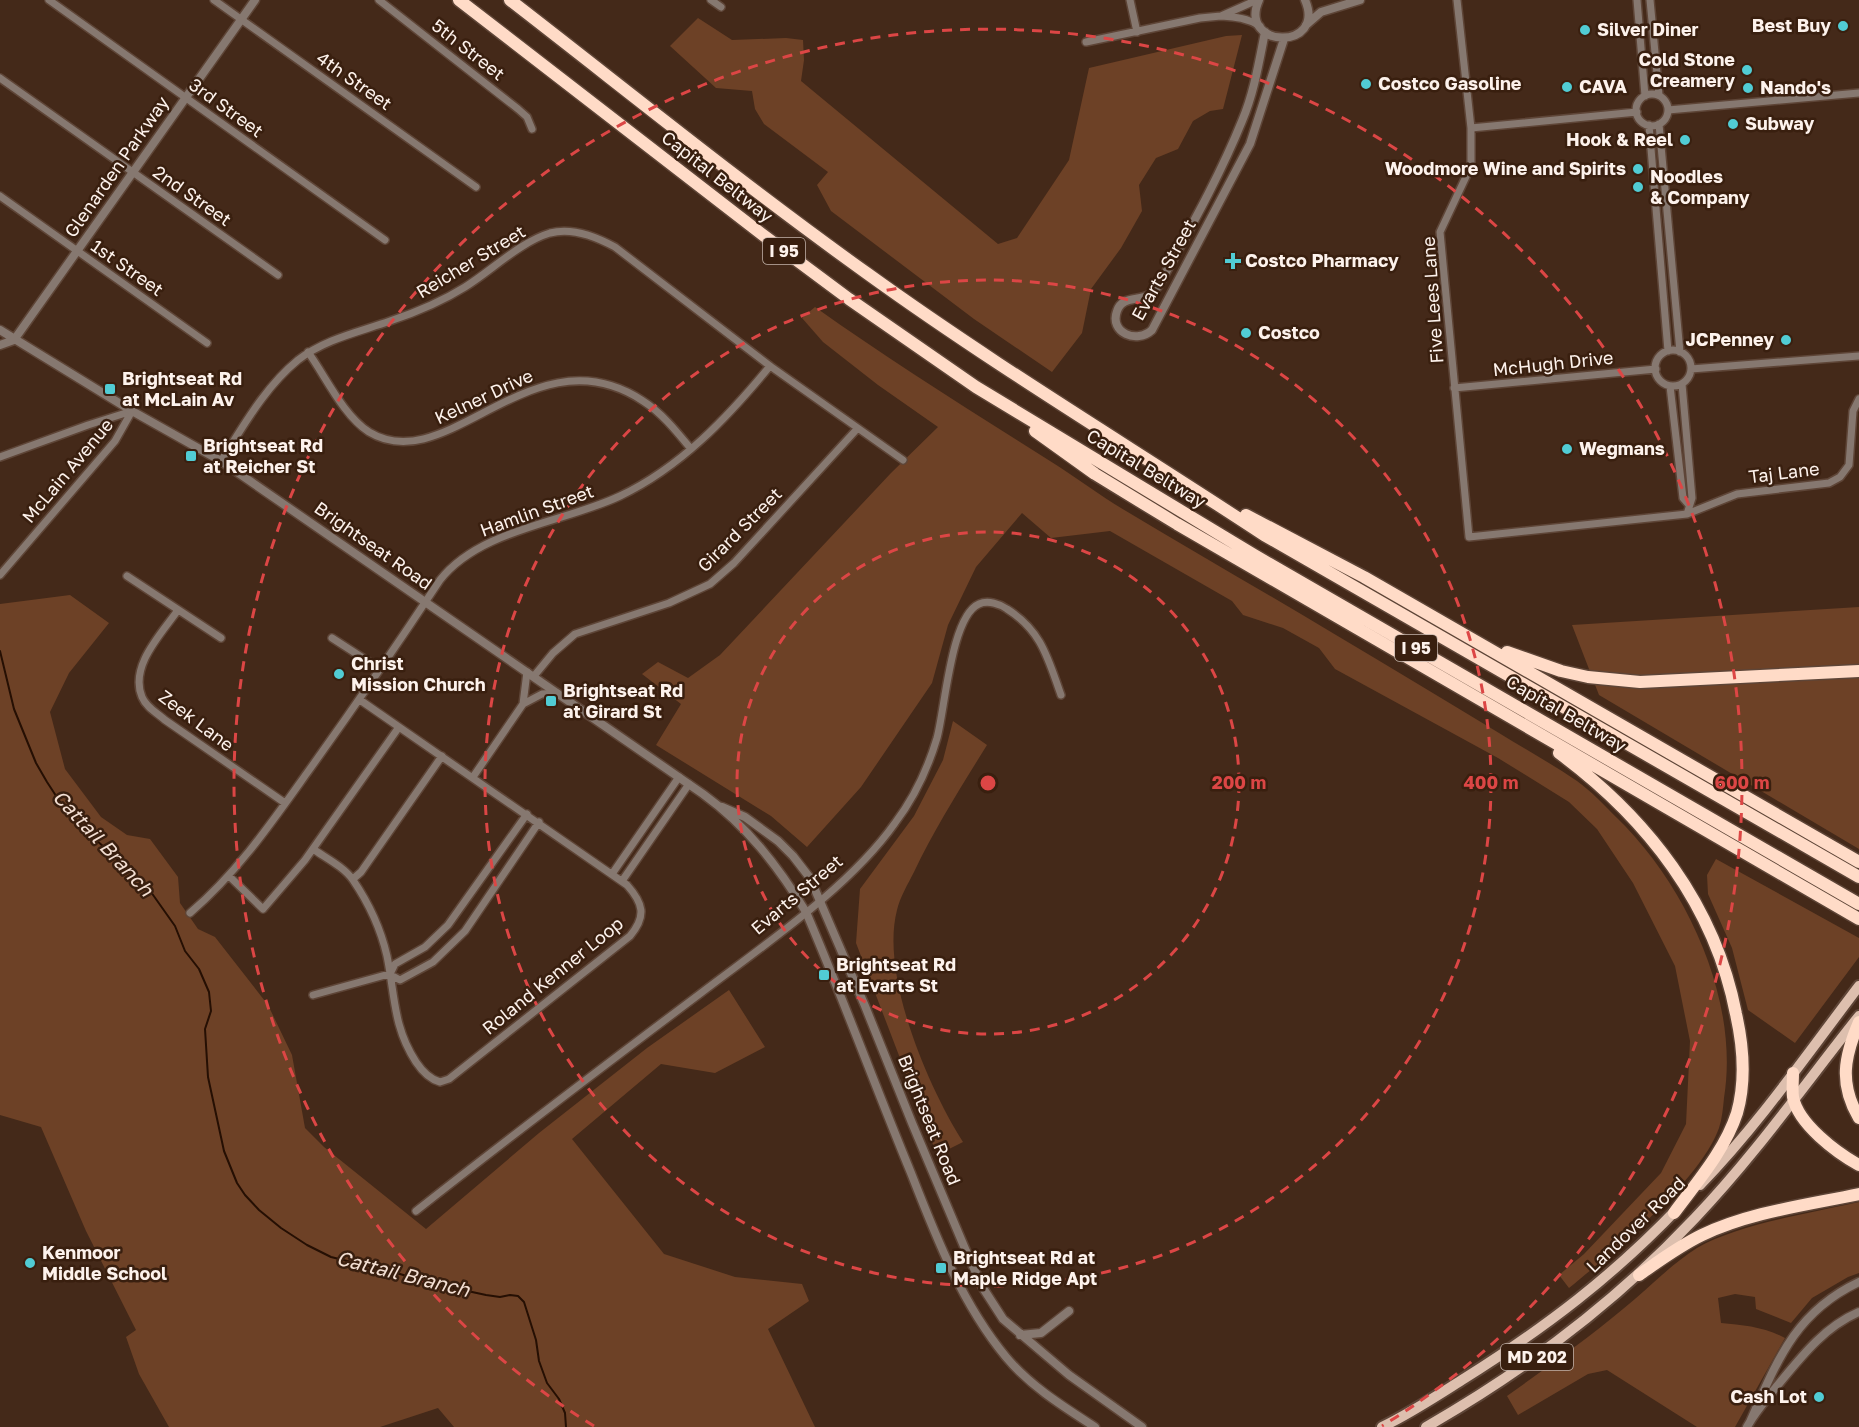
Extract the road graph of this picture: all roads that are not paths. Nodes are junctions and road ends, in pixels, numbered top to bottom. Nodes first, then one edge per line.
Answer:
1 (49, 0) edge
2 (214, 0) edge
3 (255, 0) edge
4 (379, 0) edge
5 (459, 0) edge
6 (510, 0) edge
7 (711, 0) edge
8 (1130, 0) edge
9 (1258, 0) edge
10 (1305, 0) edge
11 (1360, 0) edge
12 (1457, 0) edge
13 (1637, 0) edge
14 (1650, 0) edge
15 (721, 7) dead end
16 (1221, 16) junction
17 (241, 20) junction
18 (1305, 26) junction
19 (1263, 29) junction
20 (1137, 32) junction
21 (1284, 39) junction
22 (1086, 42) dead end
23 (0, 78) edge
24 (1859, 93) edge
25 (1659, 95) junction
26 (1645, 96) junction
27 (186, 98) junction
28 (1668, 110) junction
29 (1636, 112) junction
30 (1659, 124) junction
31 (1649, 125) junction
32 (1471, 128) junction
33 (532, 129) dead end
34 (133, 172) junction
35 (476, 187) dead end
36 (0, 196) edge
37 (385, 240) dead end
38 (78, 252) junction
39 (278, 275) dead end
40 (0, 330) edge
41 (14, 340) junction
42 (207, 343) dead end
43 (0, 345) edge
44 (1668, 351) junction
45 (308, 352) junction
46 (1680, 352) junction
47 (1859, 356) edge
48 (770, 366) junction
49 (1656, 369) junction
50 (1691, 369) junction
51 (1682, 384) junction
52 (1670, 386) junction
53 (976, 387) junction
54 (1454, 388) junction
55 (1859, 399) edge
56 (132, 411) junction
57 (857, 429) junction
58 (691, 449) junction
59 (0, 457) edge
60 (903, 460) dead end
61 (221, 461) junction
62 (1184, 482) junction
63 (1689, 505) junction
64 (1687, 514) junction
65 (0, 575) edge
66 (126, 576) dead end
67 (426, 602) junction
68 (178, 610) junction
69 (1462, 633) junction
70 (221, 638) dead end
71 (332, 638) dead end
72 (380, 669) junction
73 (1859, 670) edge
74 (531, 674) junction
75 (557, 693) junction
76 (1061, 695) dead end
77 (360, 699) junction
78 (523, 704) junction
79 (1512, 719) junction
80 (399, 727) junction
81 (442, 756) junction
82 (473, 777) junction
83 (679, 777) junction
84 (688, 784) junction
85 (285, 803) junction
86 (718, 805) junction
87 (527, 814) junction
88 (539, 822) junction
89 (313, 849) junction
90 (1859, 862) edge
91 (612, 874) junction
92 (229, 876) junction
93 (1859, 877) edge
94 (353, 879) junction
95 (622, 881) junction
96 (820, 900) junction
97 (1859, 904) edge
98 (806, 912) junction
99 (190, 913) dead end
100 (1859, 919) edge
101 (389, 975) junction
102 (1859, 986) edge
103 (313, 995) dead end
104 (1859, 1016) edge
105 (1859, 1022) edge
106 (1793, 1073) junction
107 (1793, 1099) junction
108 (1859, 1118) edge
109 (1859, 1165) edge
110 (1859, 1194) edge
111 (416, 1211) dead end
112 (1674, 1213) junction
113 (1639, 1275) junction
114 (1859, 1282) edge
115 (1069, 1311) dead end
116 (1859, 1312) edge
117 (1020, 1335) junction
118 (1748, 1424) edge
119 (1095, 1427) edge
120 (1142, 1427) edge
121 (1382, 1427) edge
122 (1426, 1427) edge

1 - 27 street, 3rd Street
2 - 17 street, 4th Street
3 - 17 street, Glenarden Parkway
4 - 33 street, 5th Street
5 - 53 highway, Capital Beltway / I 95
6 - 62 highway, Capital Beltway / I 95
7 - 15 street
8 - 20 street
9 - 16 street
9 - 19 street
10 - 18 street
11 - 18 street
12 - 32 street, Five Lees Lane
13 - 26 street
14 - 25 street
16 - 19 street
16 - 20 street
17 - 27 street, Glenarden Parkway
17 - 35 street, 4th Street
18 - 21 street
19 - 21 street
19 - 21 street, Evarts Street
20 - 22 street
23 - 34 street, 2nd Street
24 - 28 street
25 - 26 street
25 - 28 street
26 - 29 street
27 - 34 street, Glenarden Parkway
27 - 37 street, 3rd Street
28 - 30 street
29 - 31 street
29 - 32 street
30 - 31 street
30 - 46 street
31 - 44 street
32 - 54 street, Five Lees Lane
34 - 38 street, Glenarden Parkway
34 - 39 street, 2nd Street
36 - 38 street, 1st Street
38 - 41 street, Glenarden Parkway
38 - 42 street, 1st Street
40 - 41 street, Brightseat Road
41 - 43 street
41 - 56 street, Brightseat Road
44 - 46 street
44 - 49 street
45 - 48 street, Reicher Street
45 - 58 street, Kelner Drive
45 - 61 street, Reicher Street
46 - 50 street
47 - 50 street
48 - 57 street, Reicher Street
48 - 58 street, Hamlin Street
49 - 52 street
49 - 54 street, McHugh Drive
50 - 51 street
51 - 52 street
51 - 63 street
52 - 63 street
53 - 79 highway
53 - 97 highway, Capital Beltway / I 95
54 - 64 street, Five Lees Lane
55 - 64 street, Taj Lane
56 - 59 street
56 - 61 street, Brightseat Road
56 - 65 street, McLain Avenue
57 - 60 street, Reicher Street
57 - 74 street, Girard Street
58 - 67 street, Hamlin Street
61 - 67 street, Brightseat Road
62 - 69 highway
62 - 93 highway, Capital Beltway / I 95
63 - 64 street
66 - 68 street
67 - 72 street, Hamlin Street
67 - 74 street, Brightseat Road
68 - 70 street
68 - 85 street, Zeek Lane
69 - 73 highway
69 - 90 highway
71 - 72 street
72 - 77 street, Hamlin Street
74 - 75 street, Brightseat Road
74 - 78 street
75 - 78 street
75 - 83 street, Brightseat Road
76 - 96 street, Evarts Street
77 - 80 street, Roland Kenner Loop
77 - 85 street, Hamlin Street
78 - 82 street
79 - 100 highway
79 - 112 highway
80 - 81 street, Roland Kenner Loop
80 - 89 street
81 - 82 street, Roland Kenner Loop
81 - 94 street
82 - 87 street, Roland Kenner Loop
83 - 84 street, Brightseat Road
83 - 91 street
84 - 86 street, Brightseat Road
84 - 95 street
85 - 92 street, Hamlin Street
86 - 96 street, Brightseat Road
86 - 98 street, Brightseat Road
87 - 88 street, Roland Kenner Loop
87 - 101 street
88 - 91 street, Roland Kenner Loop
88 - 101 street
89 - 92 street
89 - 94 street, Roland Kenner Loop
91 - 95 street, Roland Kenner Loop
92 - 99 street, Hamlin Street
94 - 101 street, Roland Kenner Loop
95 - 101 street, Roland Kenner Loop
96 - 98 street, Evarts Street
96 - 117 street, Brightseat Road
98 - 111 street, Evarts Street
98 - 119 street, Brightseat Road
101 - 103 street
102 - 106 main road, Landover Road / MD 202
104 - 107 main road, Landover Road / MD 202
105 - 108 highway
106 - 107 highway
106 - 112 main road, Landover Road / MD 202
107 - 109 highway
107 - 113 main road, Landover Road / MD 202
110 - 113 highway
112 - 121 main road, Landover Road / MD 202
113 - 122 main road, Landover Road / MD 202
114 - 118 street
115 - 117 street
116 - 118 street
117 - 120 street, Brightseat Road

